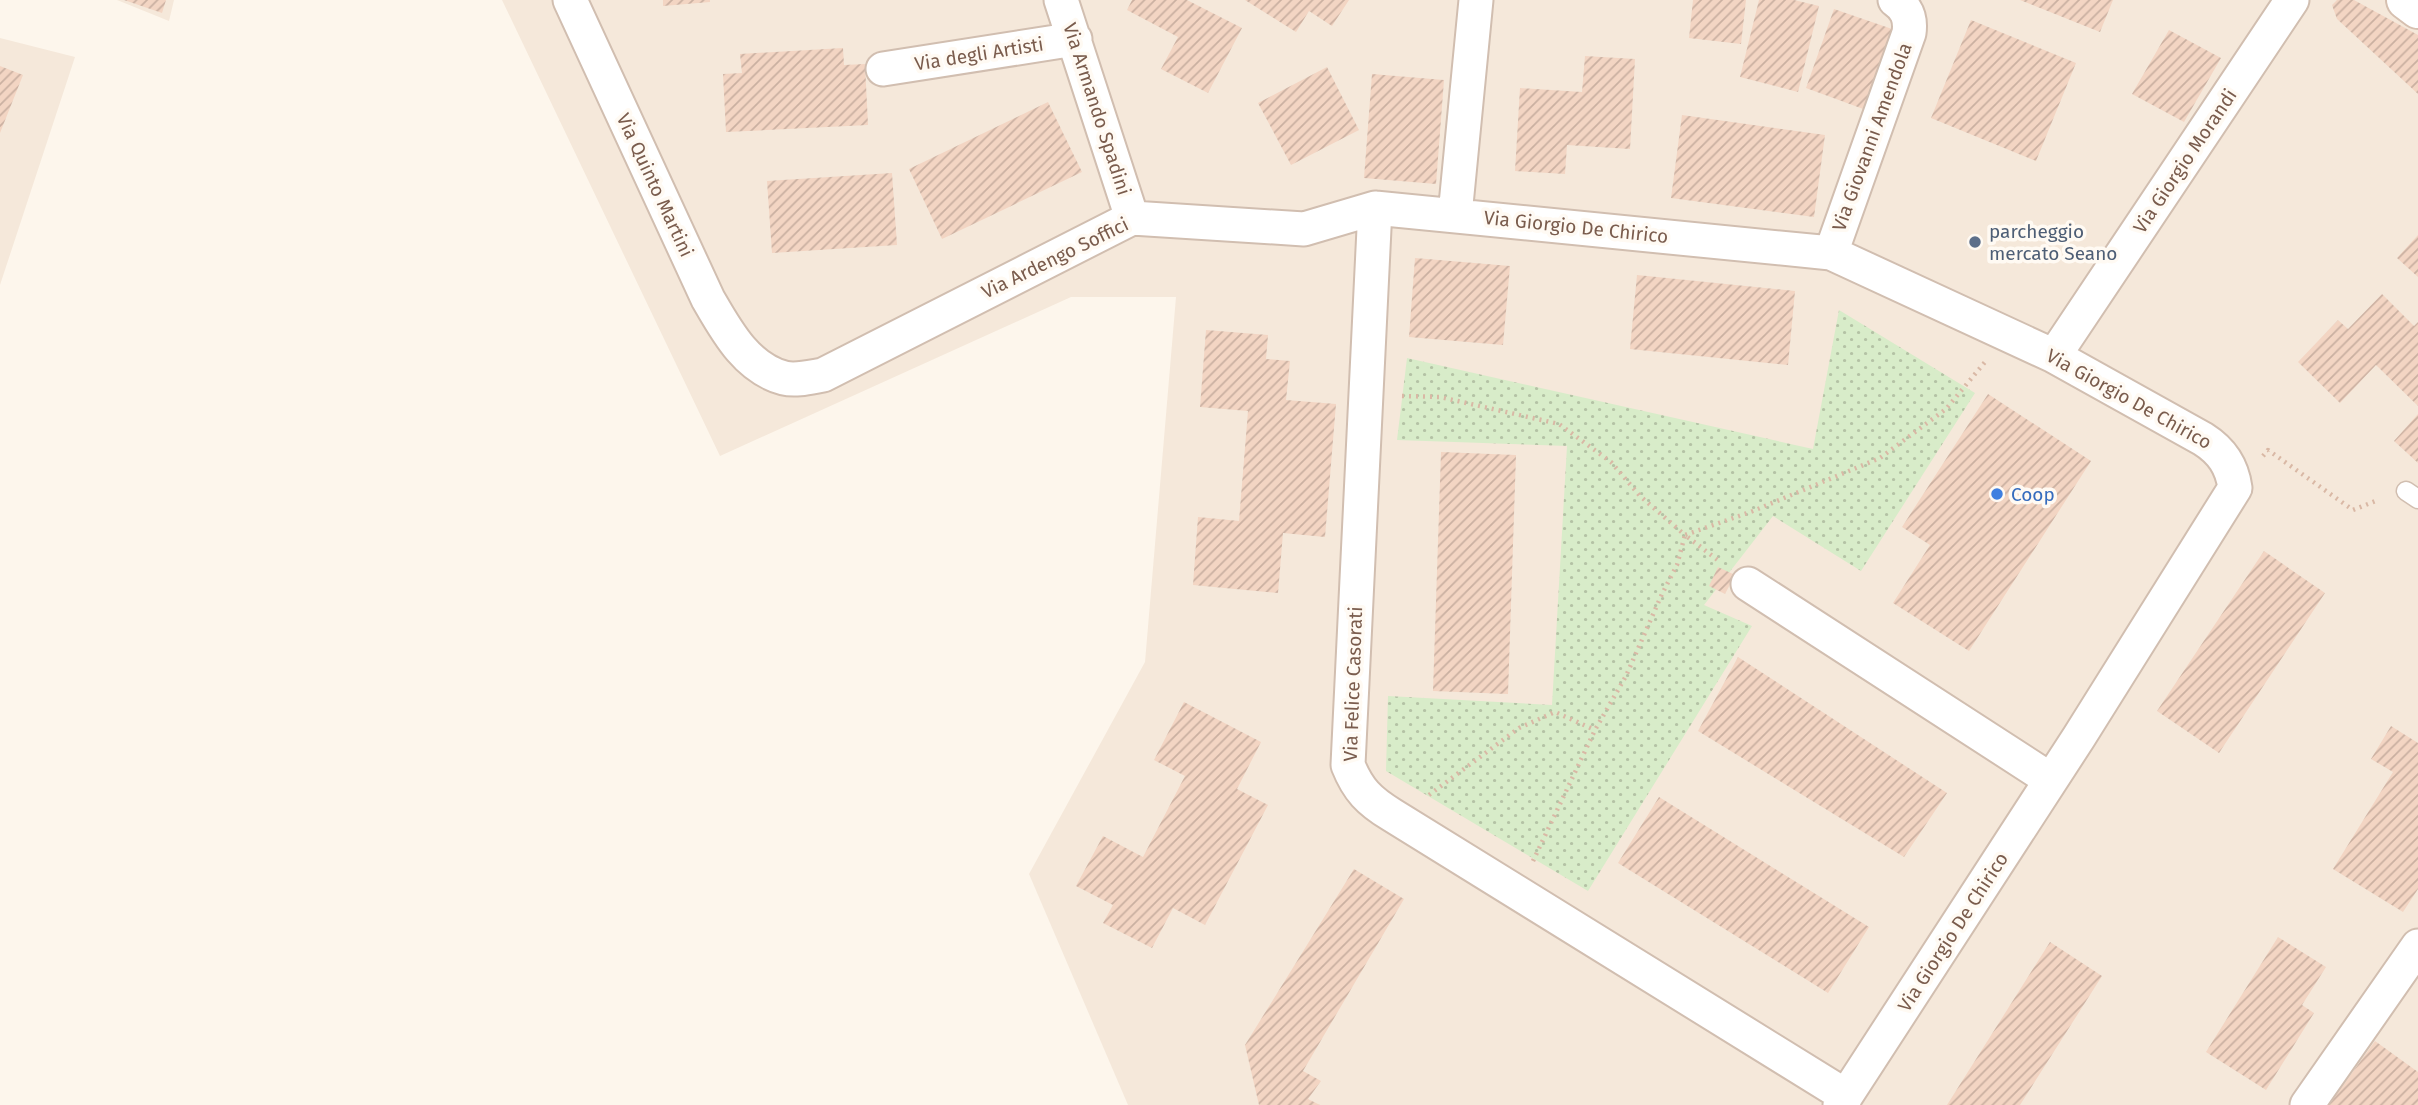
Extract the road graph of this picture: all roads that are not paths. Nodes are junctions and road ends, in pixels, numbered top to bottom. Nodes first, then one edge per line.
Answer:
1 (570, 0) edge
2 (1061, 0) edge
3 (1476, 0) edge
4 (2292, 0) edge
5 (2406, 0) edge
6 (1906, 6) edge
7 (2418, 9) edge
8 (1075, 39) junction
9 (883, 69) dead end
10 (1375, 208) junction
11 (1455, 215) junction
12 (1132, 218) junction
13 (1831, 253) junction
14 (2054, 356) junction
15 (753, 362) joint
16 (1748, 584) dead end
17 (2051, 780) junction
18 (2418, 946) edge
19 (1843, 1101) edge
20 (2307, 1105) edge

1 - 15 street, Via Quinto Martini
2 - 8 street, Via Armando Spadini
3 - 11 street
4 - 14 street, Via Giorgio Morandi
5 - 7 street
6 - 13 street, Via Giovanni Amendola
8 - 9 street, Via degli Artisti
8 - 12 street, Via Armando Spadini
10 - 11 street
10 - 12 street, Via Ardengo Soffici
10 - 19 street, Via Felice Casorati
11 - 13 street, Via Giorgio De Chirico
12 - 15 street, Via Ardengo Soffici
13 - 14 street, Via Giorgio De Chirico
14 - 17 street, Via Giorgio De Chirico
16 - 17 street
17 - 19 street, Via Giorgio De Chirico
18 - 20 street

